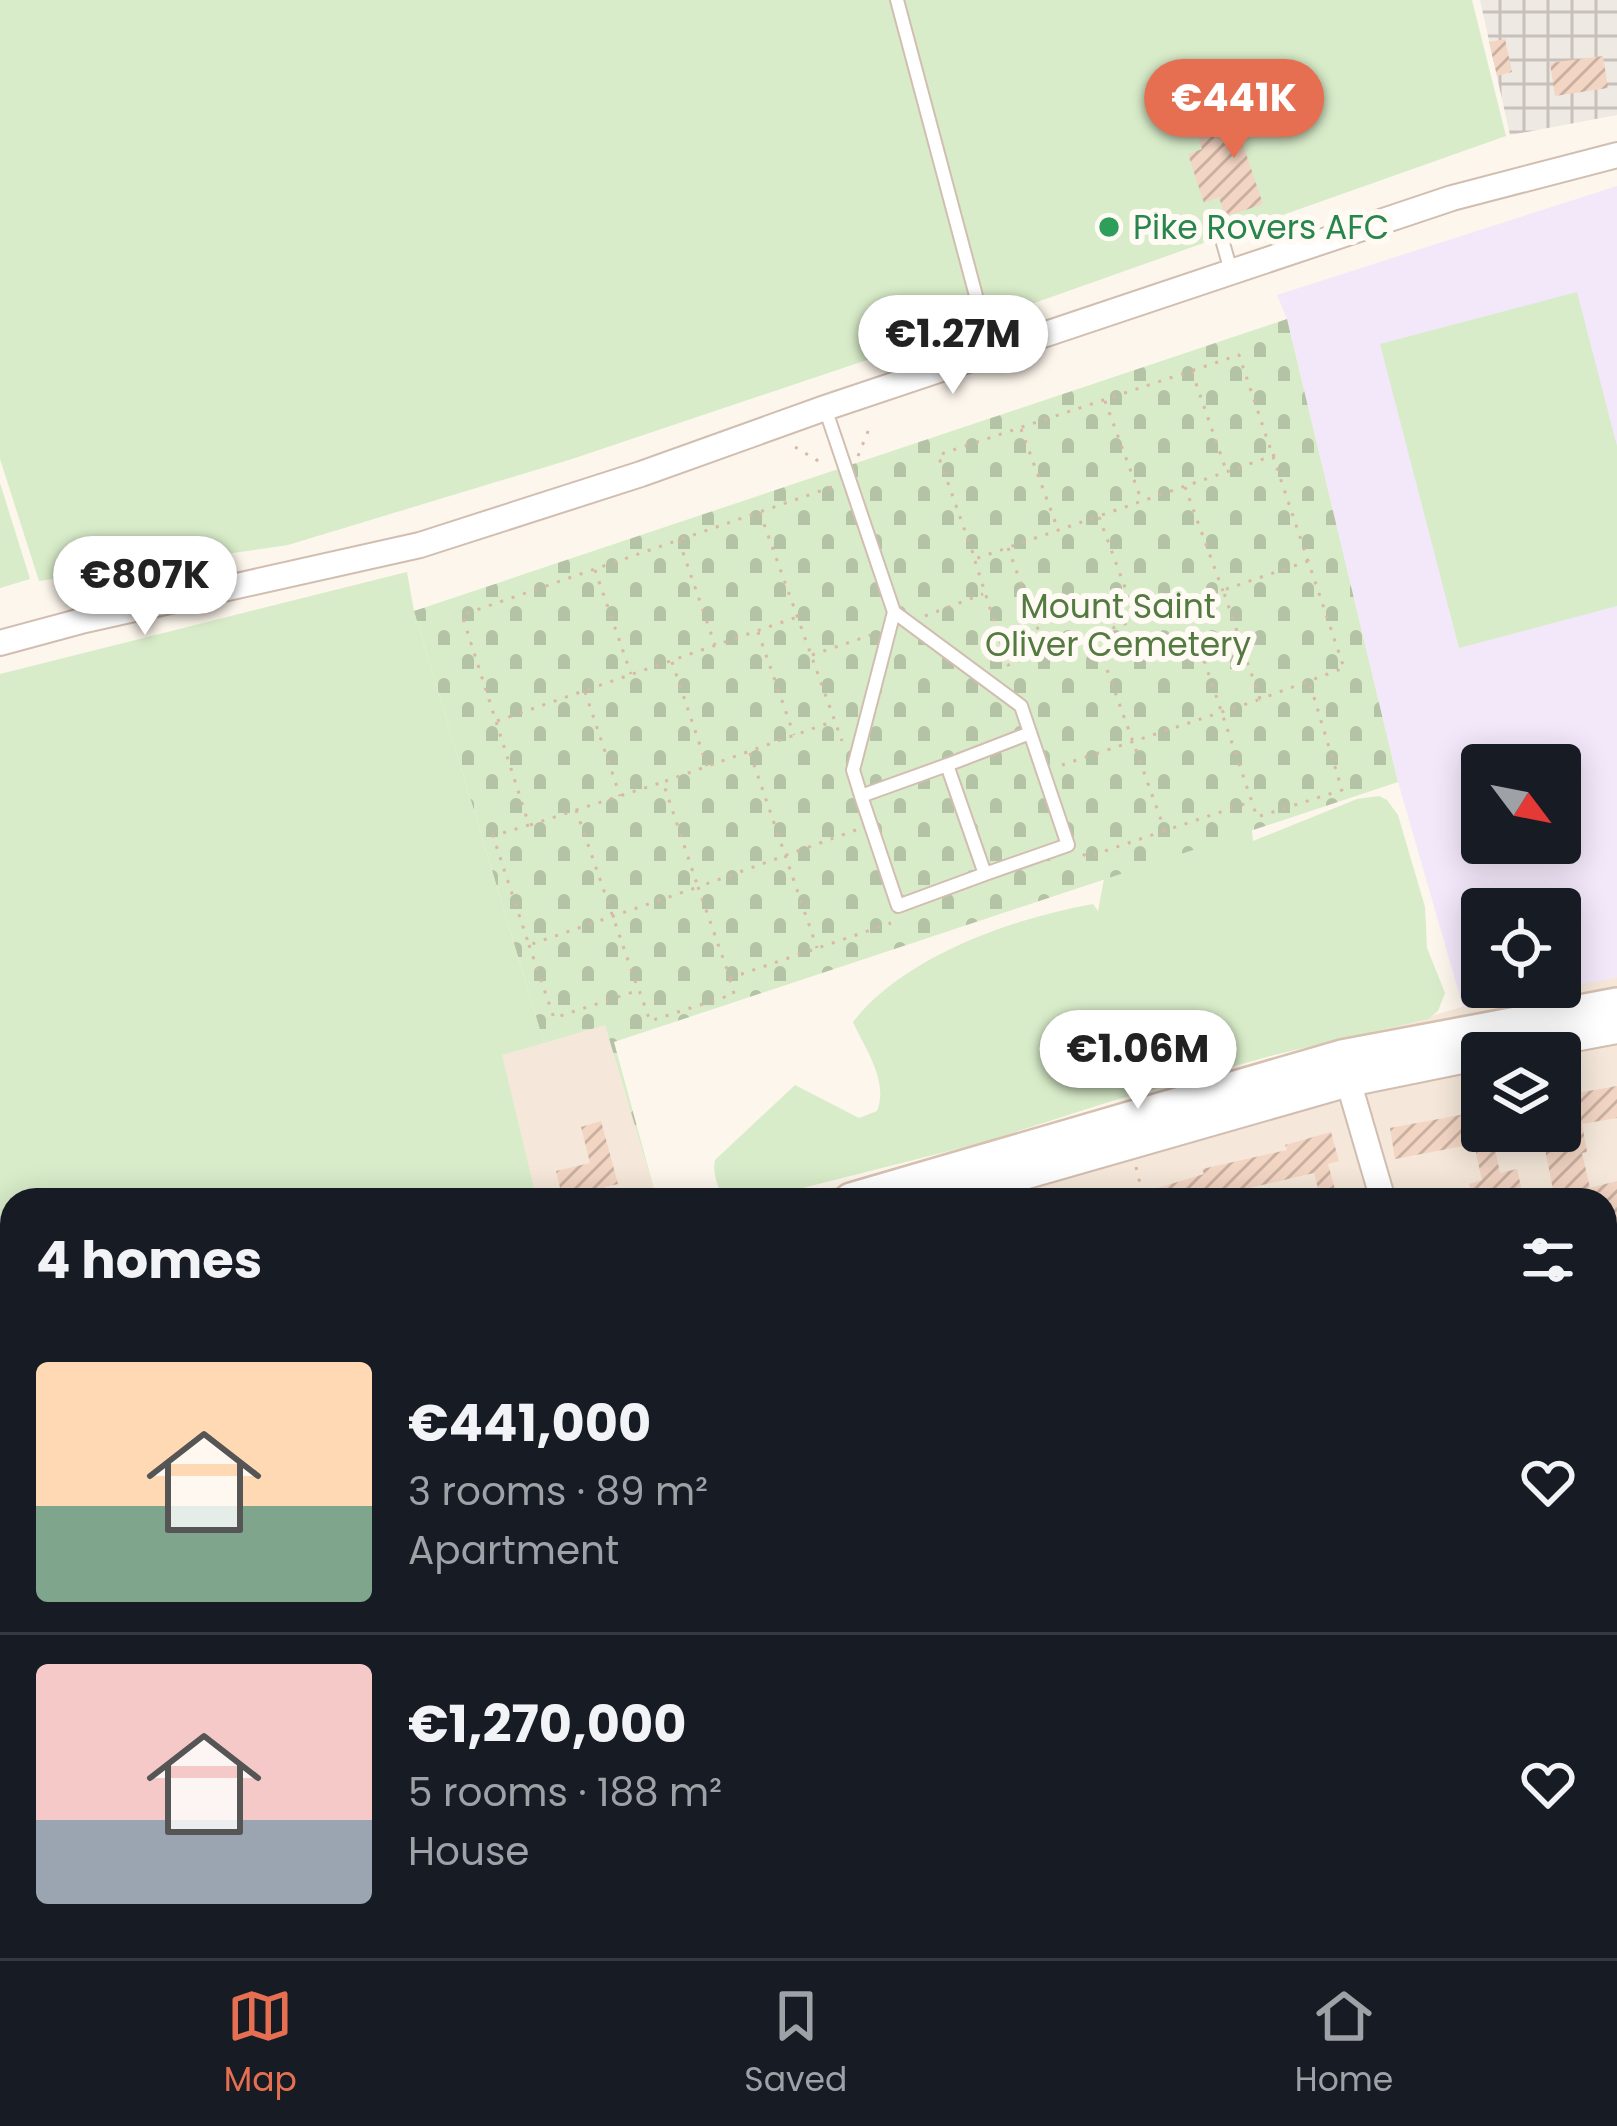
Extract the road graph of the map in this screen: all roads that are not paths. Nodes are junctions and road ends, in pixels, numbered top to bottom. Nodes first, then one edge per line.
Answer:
1 (898, 0) edge
2 (1617, 155) edge
3 (1219, 229) dead end
4 (1231, 271) junction
5 (992, 353) junction
6 (825, 408) junction
7 (894, 613) junction
8 (0, 643) edge
9 (1030, 733) junction
10 (947, 765) junction
11 (861, 796) junction
12 (985, 874) junction
13 (1617, 1005) edge
14 (1570, 1027) junction
15 (1617, 1031) edge
16 (1557, 1032) edge
17 (1461, 1059) edge
18 (1346, 1071) junction
19 (1144, 1132) junction
20 (903, 1188) edge
21 (979, 1188) edge
22 (1380, 1188) edge

1 - 5 lane
2 - 4 street
3 - 4 lane
4 - 5 street
5 - 6 street
6 - 7 lane
6 - 8 street
7 - 9 lane
7 - 11 lane
9 - 10 lane
9 - 12 lane
10 - 11 lane
10 - 12 lane
11 - 12 lane
13 - 14 main road
14 - 15 street
14 - 16 street
14 - 18 main road
17 - 18 street
18 - 19 main road
18 - 22 street
19 - 20 main road
19 - 21 street

